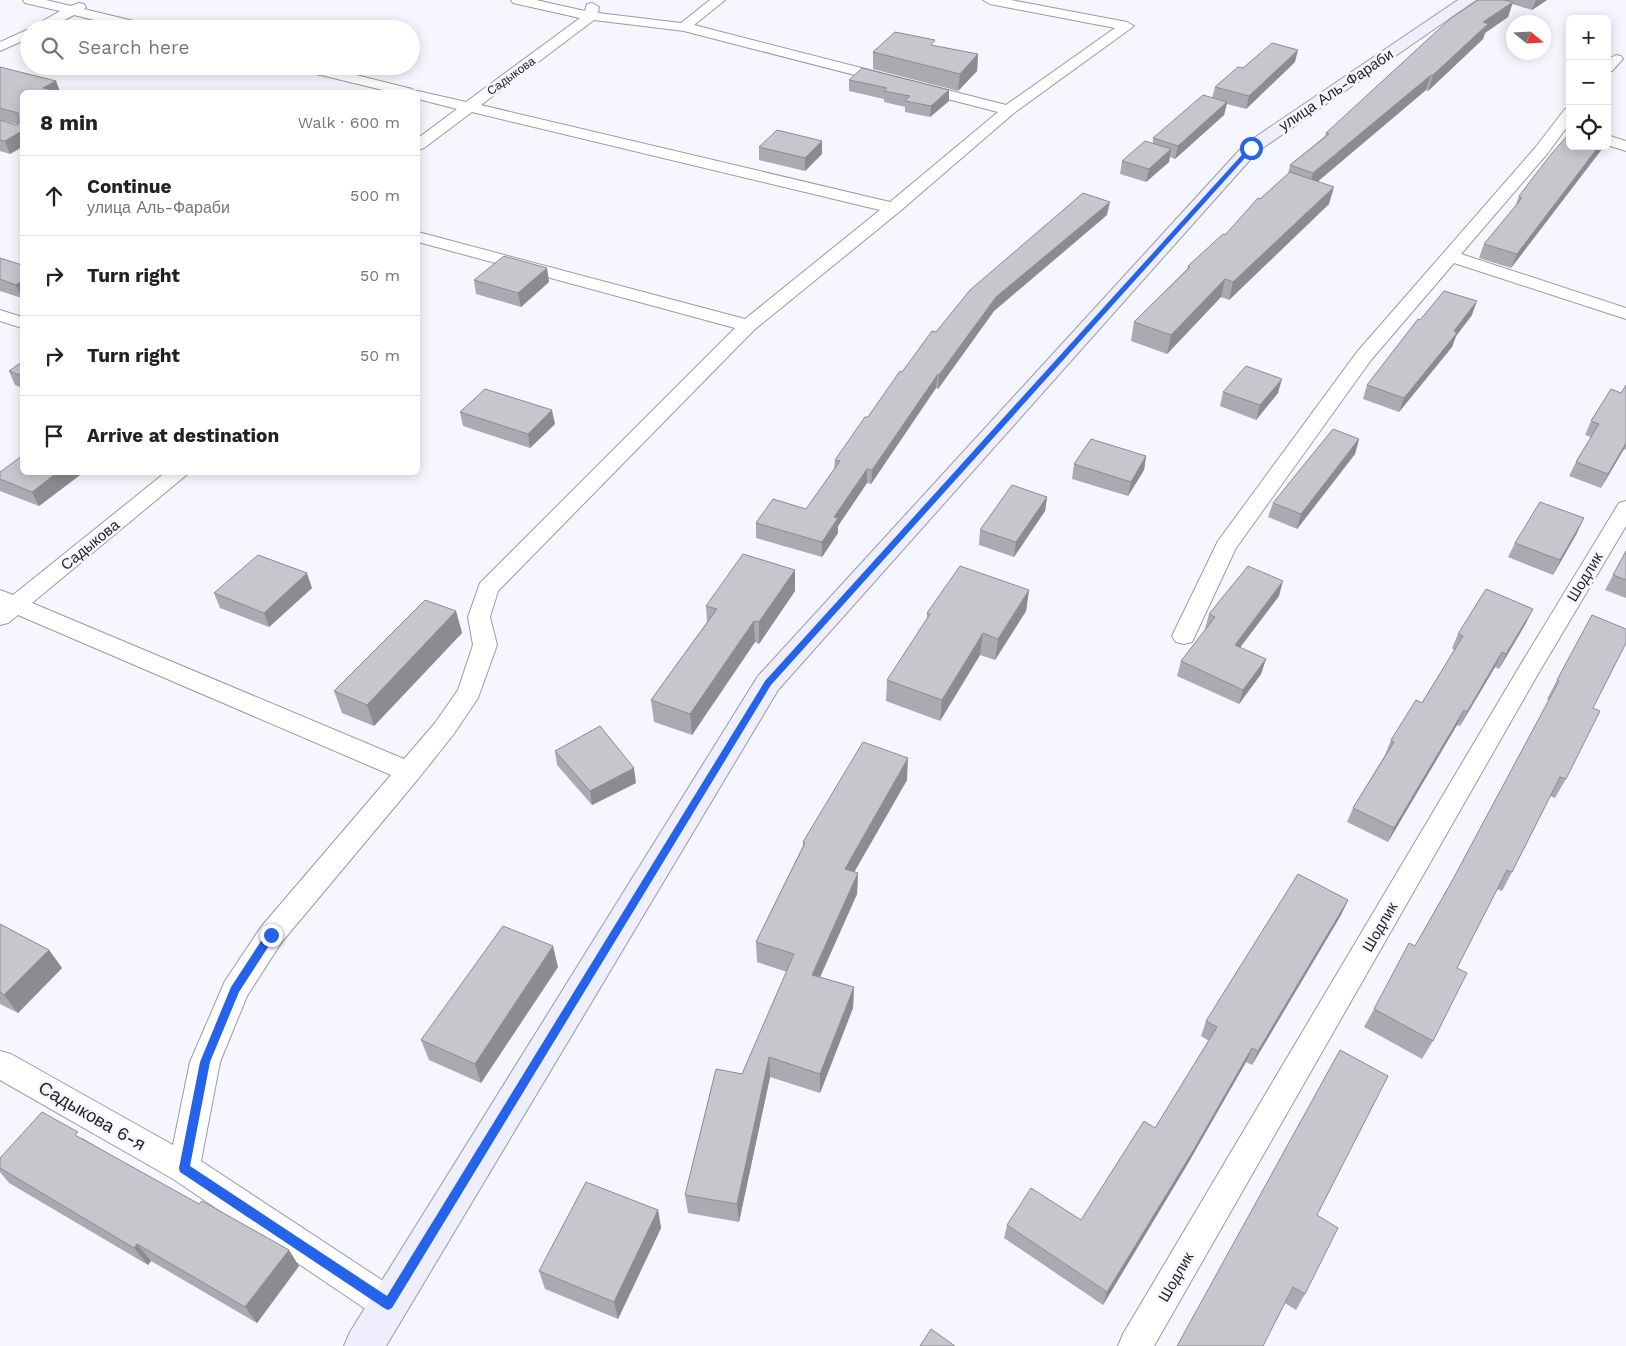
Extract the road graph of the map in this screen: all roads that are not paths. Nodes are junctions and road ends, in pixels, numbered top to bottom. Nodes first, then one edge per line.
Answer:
1 (30, 0) edge
2 (92, 0) edge
3 (518, 0) edge
4 (592, 0) edge
5 (718, 0) edge
6 (990, 0) edge
7 (1468, 0) edge
8 (73, 10) junction
9 (591, 16) junction
10 (54, 20) edge
11 (113, 20) edge
12 (684, 27) junction
13 (20, 37) edge
14 (0, 47) edge
15 (338, 75) edge
16 (399, 90) edge
17 (420, 96) edge
18 (468, 108) junction
19 (1009, 110) junction
20 (1566, 122) edge
21 (1611, 141) edge
22 (420, 143) edge
23 (1626, 146) edge
24 (893, 208) junction
25 (420, 238) edge
26 (1450, 256) junction
27 (1626, 314) edge
28 (0, 315) edge
29 (20, 322) edge
30 (748, 326) junction
31 (176, 475) edge
32 (1626, 508) edge
33 (5, 606) edge
34 (1184, 636) dead end
35 (409, 772) junction
36 (0, 1064) edge
37 (184, 1168) junction
38 (388, 1304) junction
39 (364, 1346) edge
40 (1135, 1346) edge

1 - 8 street
2 - 8 street
3 - 9 street
4 - 9 street
5 - 12 street
6 - 19 street
7 - 38 main road, улица Аль-Фараби
8 - 10 street
8 - 11 street
9 - 12 street
9 - 18 street, Садыкова
12 - 19 street
13 - 14 street
15 - 16 street
17 - 18 street
18 - 22 street, Садыкова
18 - 24 street
19 - 24 street
20 - 26 street
21 - 23 street
24 - 30 street
25 - 30 street
26 - 27 street
26 - 34 street
28 - 29 street
30 - 35 street
31 - 33 street, Садыкова
32 - 40 street, Шодлик
33 - 35 street
35 - 37 street
36 - 37 street, Садыкова 6-я
37 - 38 street, Садыкова 6-я
38 - 39 main road, улица Аль-Фараби

